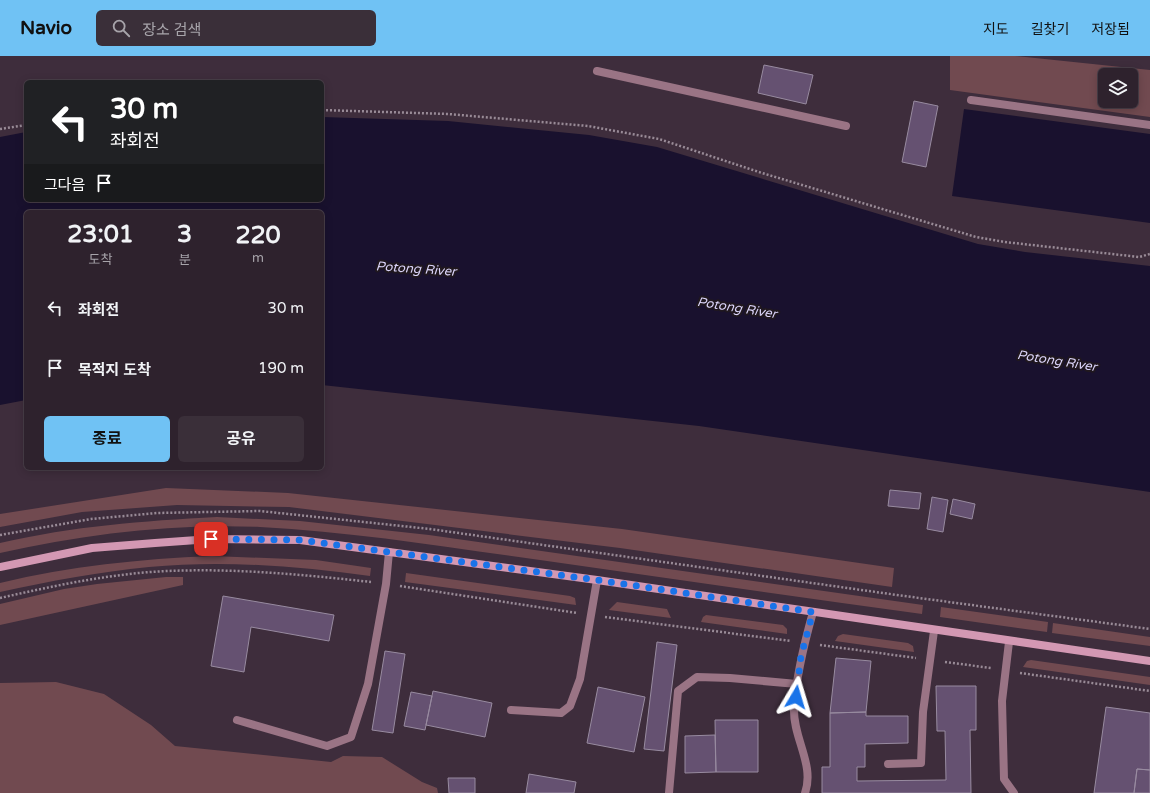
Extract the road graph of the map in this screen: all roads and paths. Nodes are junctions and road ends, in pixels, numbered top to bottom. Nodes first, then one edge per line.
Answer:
1 (597, 71) dead end
2 (971, 100) dead end
3 (324, 110) edge
4 (24, 125) edge
5 (1150, 125) edge
6 (846, 126) dead end
7 (0, 129) edge
8 (1150, 254) edge
9 (0, 535) edge
10 (389, 552) junction
11 (0, 567) edge
12 (597, 580) junction
13 (813, 612) junction
14 (1150, 629) edge
15 (934, 631) junction
16 (1009, 642) junction
17 (1150, 661) edge
18 (797, 684) junction
19 (511, 710) dead end
20 (237, 720) dead end
21 (888, 764) dead end
22 (669, 793) edge
23 (805, 793) edge
24 (1014, 793) edge

1 - 6 street
2 - 5 street
3 - 8 path
4 - 7 path
9 - 14 path
10 - 11 street
10 - 12 street
10 - 20 street
12 - 13 street
12 - 19 street
13 - 15 street
13 - 18 street
15 - 16 street
15 - 21 street
16 - 17 street
16 - 24 street
18 - 22 street
18 - 23 street

